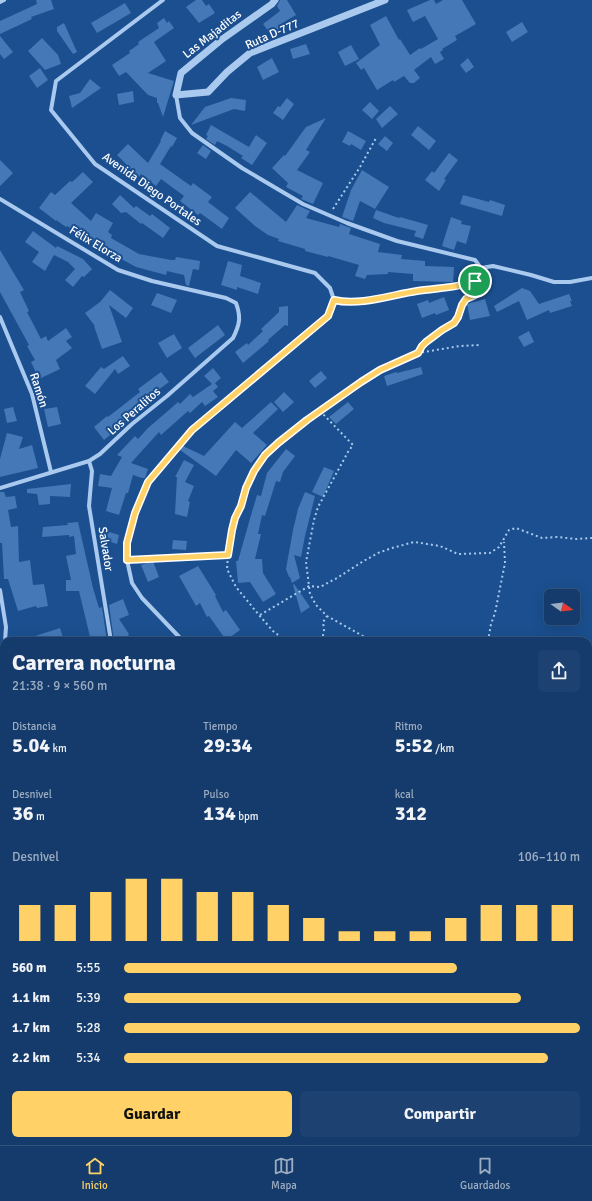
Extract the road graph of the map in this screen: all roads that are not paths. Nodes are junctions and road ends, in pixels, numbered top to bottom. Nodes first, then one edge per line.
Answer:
1 (4, 0) edge
2 (163, 0) edge
3 (275, 0) edge
4 (384, 0) edge
5 (0, 2) edge
6 (176, 95) junction
7 (0, 199) edge
8 (481, 268) junction
9 (592, 278) edge
10 (334, 300) junction
11 (236, 303) joint
12 (0, 317) edge
13 (89, 461) junction
14 (51, 472) junction
15 (0, 488) edge
16 (0, 590) edge
17 (5, 637) edge
18 (110, 637) edge
19 (179, 637) edge

1 - 5 street
2 - 10 street, Avenida Diego Portales
3 - 6 street, Las Majaditas
4 - 6 street, Ruta D-777
6 - 8 street
7 - 11 street, Félix Elorza
8 - 9 street
8 - 10 street
10 - 19 street
11 - 13 street, Los Peralitos
12 - 14 street, Ramón
13 - 14 street, Los Peralitos
13 - 18 street, Salvador
14 - 15 street, Los Peralitos
16 - 17 street

